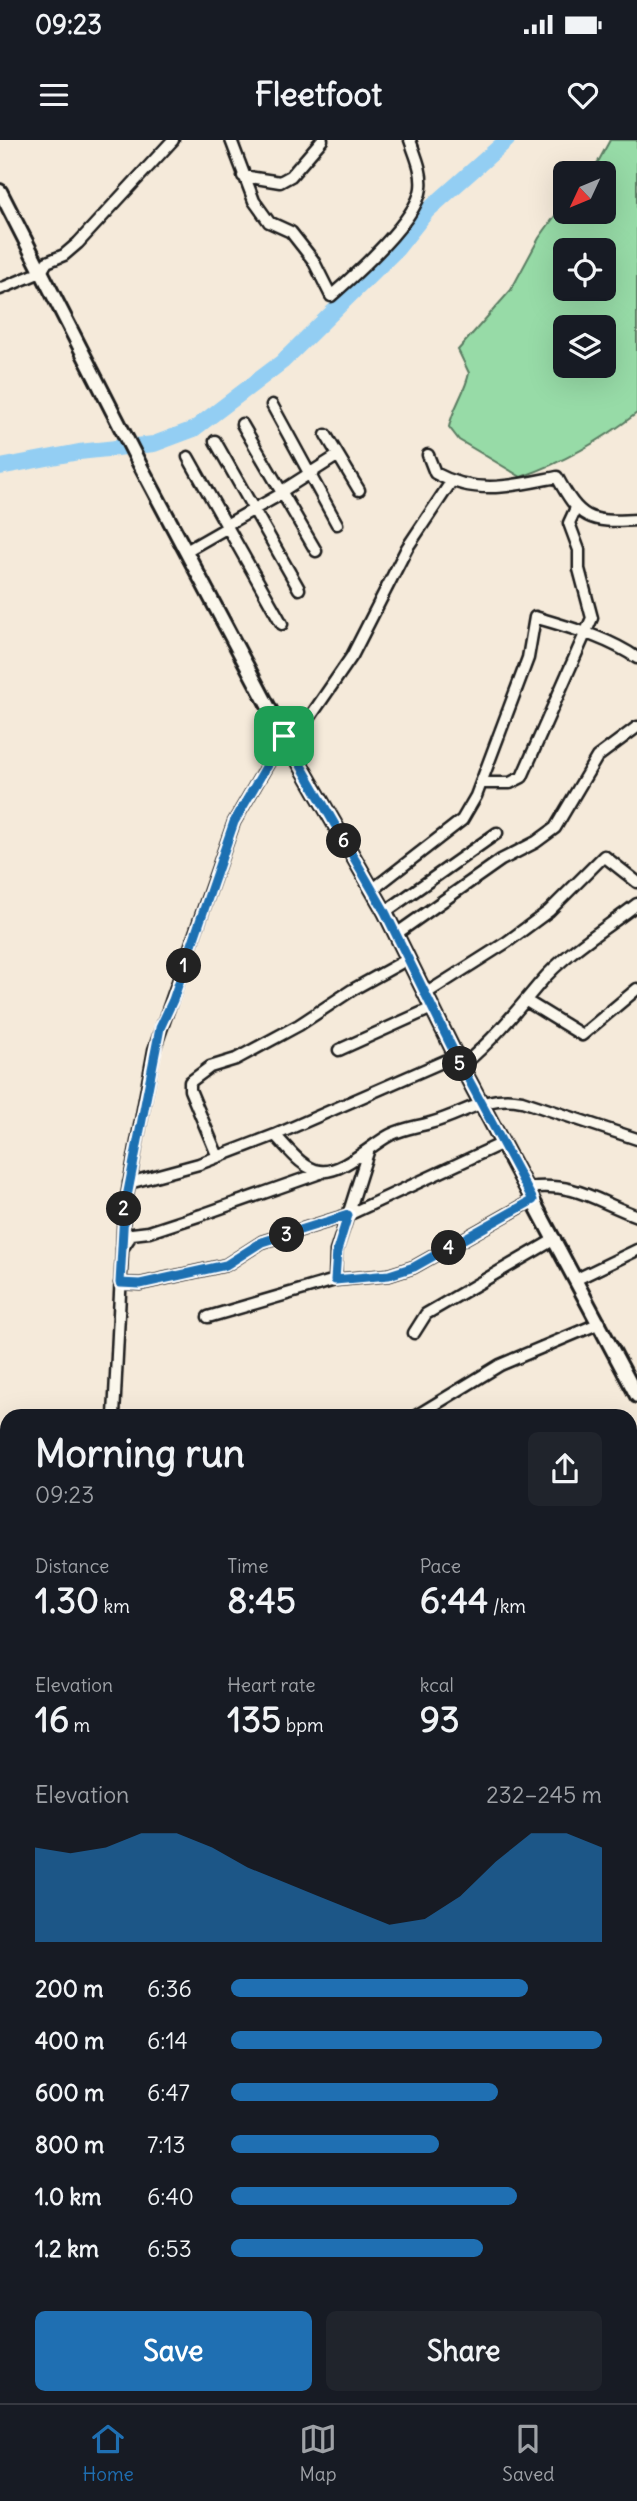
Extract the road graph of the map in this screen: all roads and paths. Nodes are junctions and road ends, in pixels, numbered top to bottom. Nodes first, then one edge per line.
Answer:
1 (173, 140) edge
2 (231, 140) edge
3 (322, 140) edge
4 (410, 140) edge
5 (243, 176) junction
6 (0, 191) edge
7 (41, 272) junction
8 (0, 289) edge
9 (272, 405) dead end
10 (242, 424) dead end
11 (326, 435) dead end
12 (215, 441) dead end
13 (428, 455) dead end
14 (337, 456) junction
15 (188, 457) dead end
16 (309, 473) junction
17 (451, 482) junction
18 (359, 490) dead end
19 (282, 492) junction
20 (254, 509) junction
21 (575, 510) junction
22 (637, 520) edge
23 (337, 524) dead end
24 (227, 526) junction
25 (186, 551) junction
26 (316, 551) dead end
27 (299, 589) dead end
28 (282, 624) dead end
29 (586, 633) junction
30 (637, 658) edge
31 (306, 723) dead end
32 (637, 727) edge
33 (284, 736) junction
34 (481, 783) junction
35 (497, 833) dead end
36 (637, 882) edge
37 (372, 890) junction
38 (637, 904) edge
39 (385, 912) junction
40 (396, 934) junction
41 (408, 959) junction
42 (637, 989) edge
43 (425, 993) junction
44 (527, 1002) junction
45 (432, 1007) junction
46 (339, 1051) dead end
47 (459, 1061) junction
48 (481, 1103) junction
49 (275, 1135) junction
50 (637, 1139) edge
51 (503, 1143) junction
52 (369, 1151) junction
53 (218, 1157) junction
54 (323, 1172) junction
55 (129, 1183) junction
56 (530, 1194) junction
57 (348, 1215) junction
58 (637, 1216) edge
59 (555, 1239) junction
60 (122, 1249) junction
61 (637, 1250) edge
62 (577, 1279) junction
63 (335, 1280) junction
64 (120, 1283) junction
65 (208, 1317) dead end
66 (600, 1323) junction
67 (414, 1333) dead end
68 (637, 1396) edge
69 (114, 1409) edge
70 (428, 1409) edge

1 - 7 street
2 - 5 street
3 - 5 street
4 - 5 street
6 - 7 street
7 - 8 street
7 - 25 street
9 - 16 street
10 - 19 street
11 - 14 street
12 - 20 street
13 - 17 street
14 - 16 street
14 - 18 street
15 - 24 street
16 - 19 street
16 - 23 street
17 - 21 street
17 - 31 street
19 - 20 street
19 - 26 street
20 - 24 street
20 - 27 street
21 - 22 street
21 - 29 street
24 - 25 street
24 - 28 street
25 - 33 street
29 - 30 street
29 - 34 street
29 - 34 street
32 - 40 street
33 - 37 street
33 - 55 street
34 - 37 street
35 - 39 street
36 - 43 street
37 - 39 street
38 - 44 street
39 - 40 street
40 - 41 street
41 - 43 street
41 - 53 street
42 - 44 street
43 - 45 street
44 - 47 street
45 - 46 street
45 - 47 street
47 - 48 street
47 - 49 street
48 - 50 street
48 - 51 street
48 - 52 street
49 - 53 street
49 - 54 street
51 - 56 street
51 - 57 street
52 - 54 street
52 - 57 street
53 - 55 street
54 - 60 street
55 - 60 street
56 - 58 street
56 - 59 street
56 - 63 street
57 - 63 street
57 - 64 street
59 - 62 street
59 - 67 street
60 - 64 street
61 - 62 street
62 - 66 street
63 - 65 street
64 - 69 street
66 - 68 street
66 - 70 street

